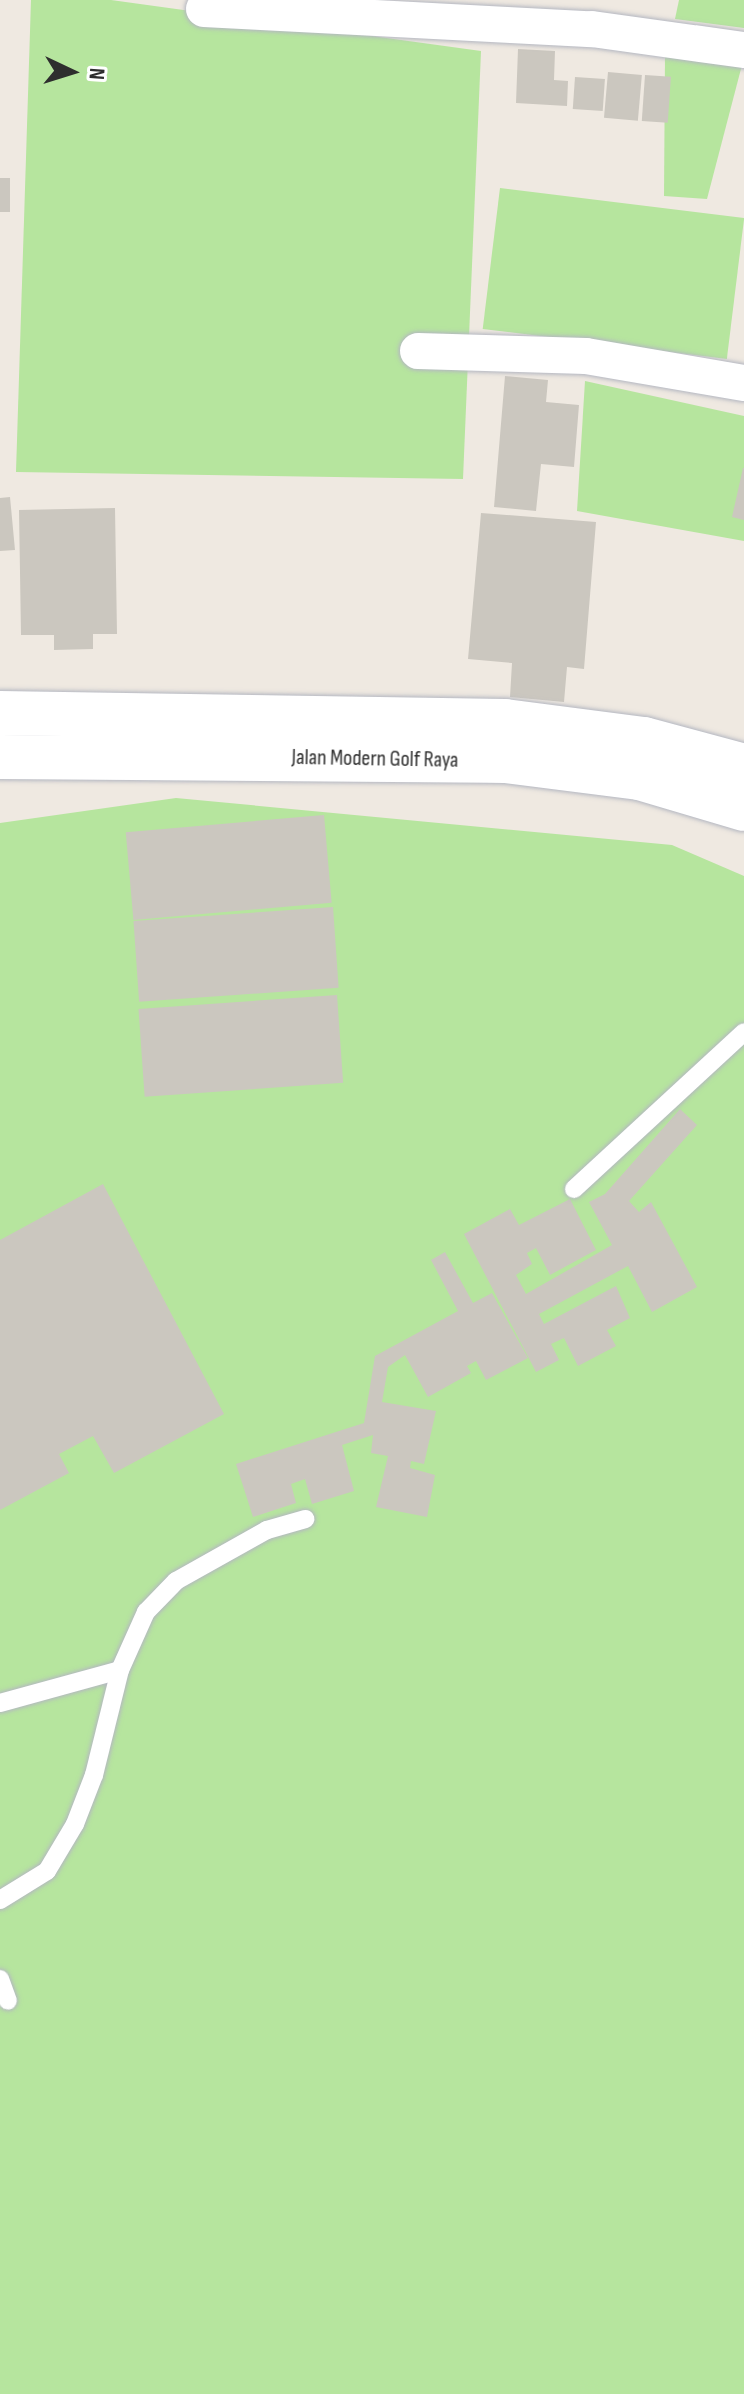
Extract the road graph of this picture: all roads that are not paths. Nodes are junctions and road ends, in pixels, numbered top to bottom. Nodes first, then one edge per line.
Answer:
1 (204, 9) dead end
2 (744, 50) edge
3 (418, 351) dead end
4 (744, 383) edge
5 (0, 713) edge
6 (0, 757) edge
7 (744, 766) edge
8 (744, 809) edge
9 (744, 1032) edge
10 (574, 1189) dead end
11 (305, 1519) dead end
12 (120, 1670) junction
13 (0, 1703) edge
14 (0, 1900) edge
15 (0, 1979) edge
16 (8, 2001) dead end

1 - 2 street
3 - 4 street
5 - 7 street, Jalan Modern Golf Raya
6 - 8 street, Jalan Modern Golf Raya
9 - 10 lane
11 - 12 lane
12 - 13 lane
12 - 14 lane
15 - 16 lane

